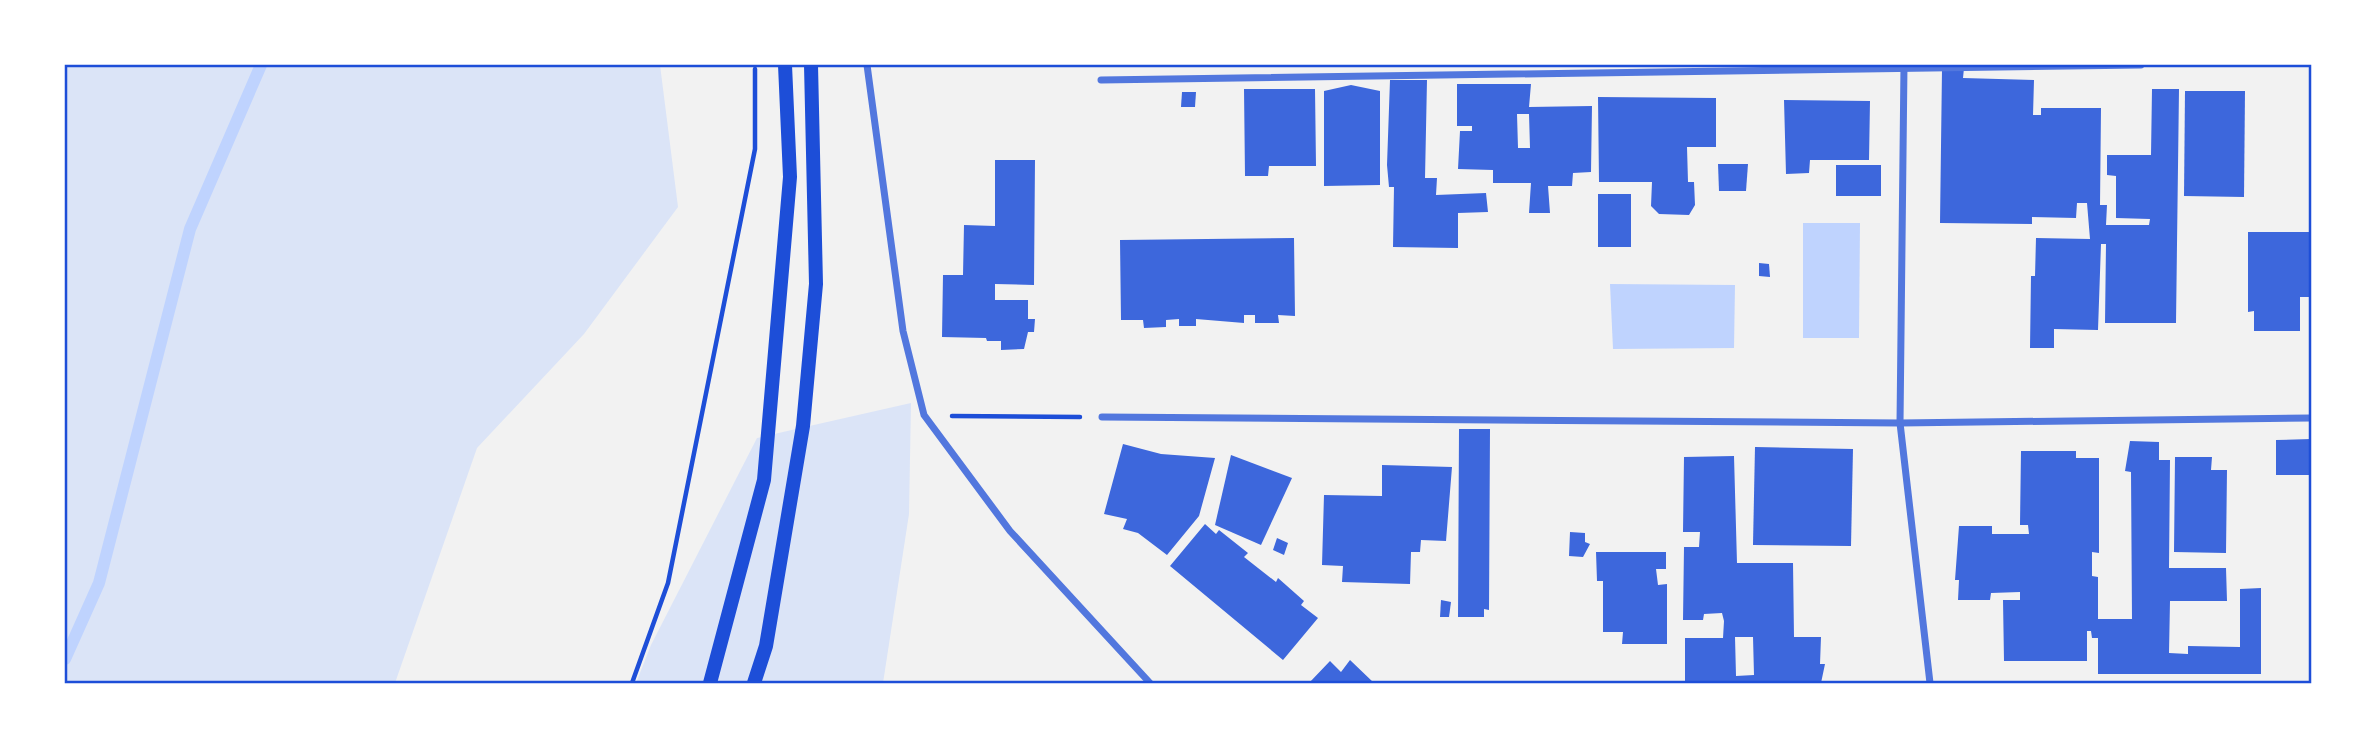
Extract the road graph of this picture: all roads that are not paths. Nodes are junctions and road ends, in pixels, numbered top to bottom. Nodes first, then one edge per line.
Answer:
1 (785, 65) edge
2 (811, 65) edge
3 (867, 65) edge
4 (2141, 65) edge
5 (1904, 67) edge
6 (1101, 80) dead end
7 (1102, 417) road end
8 (2311, 418) edge
9 (1900, 423) junction
10 (710, 683) edge
11 (754, 683) edge
12 (1150, 683) edge
13 (1930, 683) edge

1 - 10 main road
2 - 11 main road
3 - 12 street
4 - 5 street
5 - 6 street
5 - 9 street
7 - 9 street
8 - 9 street
9 - 13 street

